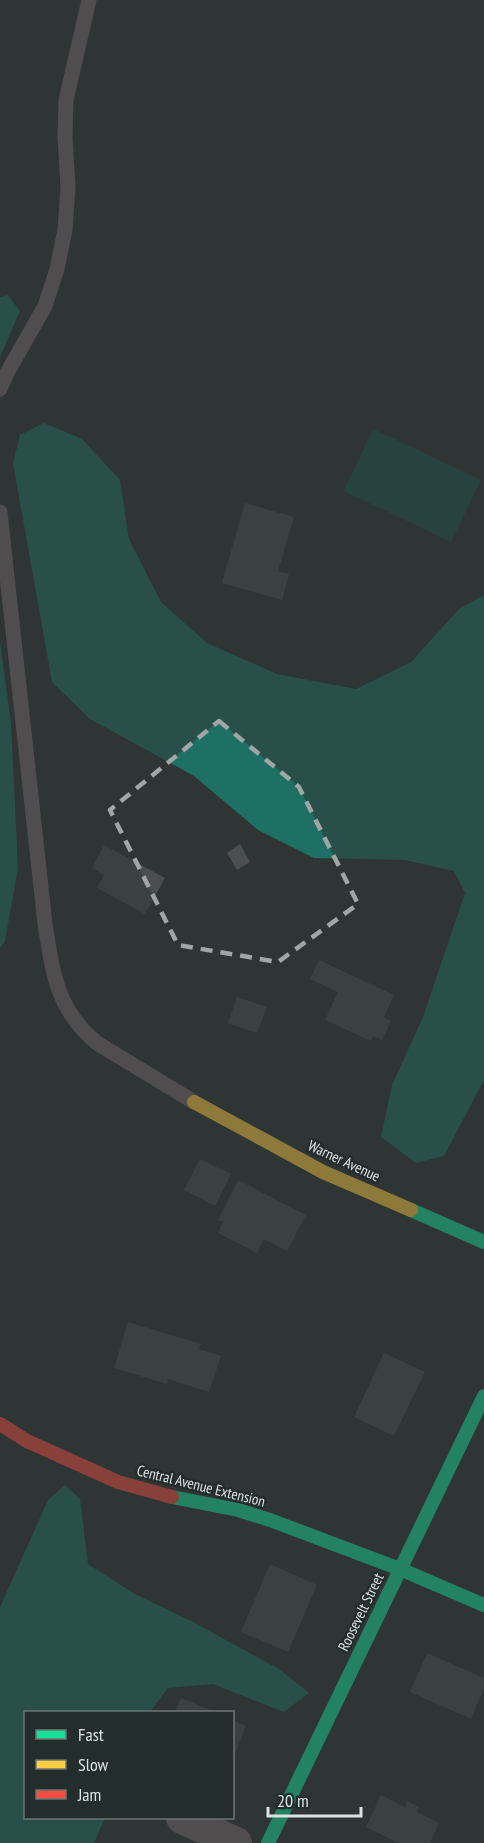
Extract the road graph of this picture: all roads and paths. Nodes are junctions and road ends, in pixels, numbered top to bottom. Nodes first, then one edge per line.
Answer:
1 (89, 0) edge
2 (0, 389) edge
3 (0, 512) edge
4 (195, 1102) joint
5 (484, 1242) edge
6 (484, 1396) edge
7 (0, 1424) edge
8 (400, 1569) junction
9 (484, 1605) edge
10 (184, 1819) edge
11 (236, 1843) edge
12 (268, 1843) edge

1 - 2 lane
3 - 4 lane
4 - 5 street, Warner Avenue
6 - 8 street, Roosevelt Street
7 - 8 street, Central Avenue Extension
8 - 9 street, Central Avenue Extension
8 - 12 street, Roosevelt Street
10 - 11 street

